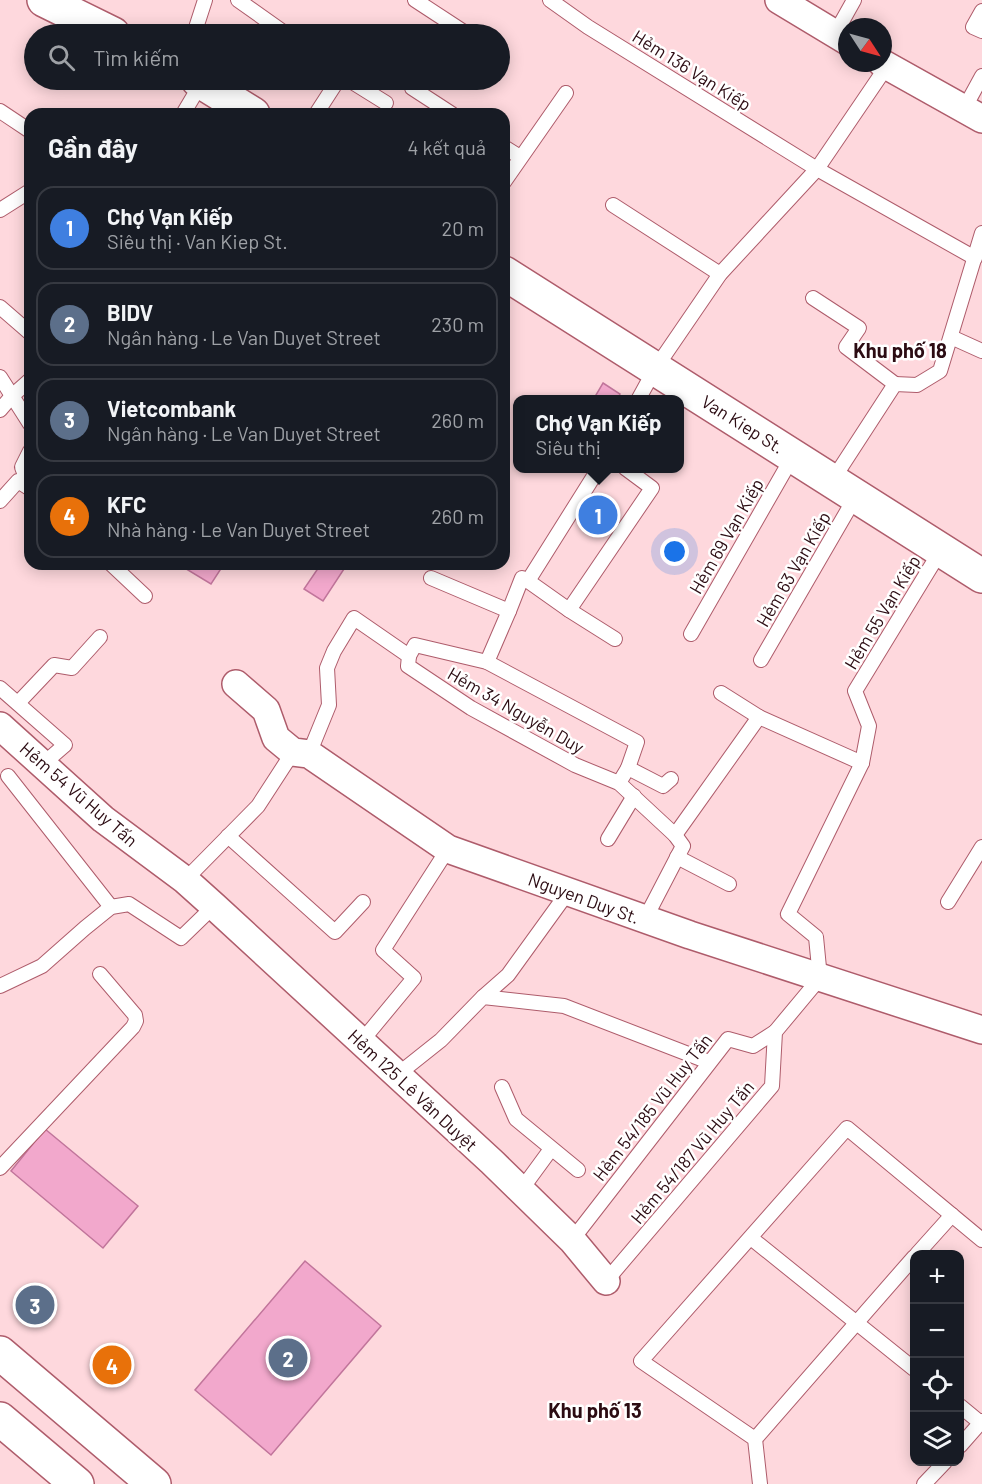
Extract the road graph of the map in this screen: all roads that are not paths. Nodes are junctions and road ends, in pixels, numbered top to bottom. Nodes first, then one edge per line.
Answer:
1 (44, 0) edge
2 (205, 0) edge
3 (238, 0) edge
4 (416, 0) edge
5 (550, 0) edge
6 (778, 0) edge
7 (854, 0) edge
8 (982, 10) edge
9 (848, 18) edge
10 (93, 24) edge
11 (197, 24) edge
12 (272, 24) edge
13 (452, 24) edge
14 (982, 31) edge
15 (838, 36) edge
16 (892, 68) edge
17 (880, 72) edge
18 (982, 76) edge
19 (195, 90) edge
20 (214, 90) edge
21 (331, 90) edge
22 (366, 90) edge
23 (415, 90) edge
24 (566, 93) dead end
25 (386, 102) dead end
26 (186, 108) edge
27 (243, 108) edge
28 (319, 108) edge
29 (443, 108) edge
30 (0, 111) edge
31 (973, 114) edge
32 (24, 127) edge
33 (510, 151) edge
34 (520, 157) junction
35 (817, 168) junction
36 (510, 173) edge
37 (24, 195) edge
38 (613, 205) dead end
39 (0, 210) edge
40 (982, 232) edge
41 (975, 258) junction
42 (720, 274) junction
43 (510, 277) edge
44 (813, 298) dead end
45 (0, 307) edge
46 (24, 328) edge
47 (951, 337) junction
48 (982, 351) edge
49 (655, 369) junction
50 (0, 377) edge
51 (895, 384) junction
52 (24, 385) edge
53 (640, 395) edge
54 (12, 396) junction
55 (0, 411) edge
56 (24, 415) edge
57 (793, 456) junction
58 (596, 473) edge
59 (632, 473) edge
60 (24, 485) edge
61 (844, 488) junction
62 (0, 501) edge
63 (941, 550) junction
64 (117, 570) edge
65 (982, 576) edge
66 (431, 578) dead end
67 (528, 580) junction
68 (145, 596) dead end
69 (569, 610) junction
70 (509, 611) junction
71 (692, 634) dead end
72 (100, 638) dead end
73 (615, 639) dead end
74 (409, 656) junction
75 (761, 660) dead end
76 (487, 662) junction
77 (236, 684) dead end
78 (0, 688) edge
79 (721, 693) dead end
80 (18, 703) junction
81 (759, 717) junction
82 (0, 726) edge
83 (301, 753) junction
84 (862, 763) junction
85 (43, 764) junction
86 (628, 768) junction
87 (8, 776) dead end
88 (671, 779) dead end
89 (619, 783) junction
90 (634, 796) junction
91 (675, 835) junction
92 (228, 836) junction
93 (608, 839) dead end
94 (982, 847) edge
95 (448, 849) junction
96 (677, 857) junction
97 (977, 865) edge
98 (185, 880) junction
99 (729, 884) dead end
100 (568, 892) junction
101 (363, 902) dead end
102 (948, 902) dead end
103 (214, 906) junction
104 (111, 907) junction
105 (645, 920) junction
106 (0, 970) edge
107 (100, 974) dead end
108 (820, 978) junction
109 (5, 984) edge
110 (483, 997) junction
111 (982, 1030) edge
112 (776, 1032) junction
113 (361, 1042) junction
114 (709, 1062) junction
115 (397, 1075) junction
116 (502, 1087) dead end
117 (551, 1149) junction
118 (0, 1168) edge
119 (578, 1170) dead end
120 (521, 1190) junction
121 (952, 1215) junction
122 (751, 1238) junction
123 (572, 1240) junction
124 (982, 1240) edge
125 (921, 1250) edge
126 (910, 1263) edge
127 (606, 1281) joint
128 (856, 1322) junction
129 (0, 1353) edge
130 (910, 1365) edge
131 (964, 1409) edge
132 (0, 1419) edge
133 (982, 1423) edge
134 (755, 1439) junction
135 (964, 1442) edge
136 (940, 1466) edge
137 (77, 1484) edge
138 (154, 1484) edge
139 (760, 1484) edge
140 (924, 1484) edge

1 - 10 street
2 - 11 lane
3 - 12 lane
4 - 13 lane
5 - 35 lane, Hẻm 136 Vạn Kiếp
6 - 15 street
7 - 9 lane
8 - 14 lane
16 - 31 street
17 - 35 lane
18 - 31 lane
19 - 26 lane
20 - 27 street
21 - 28 lane
22 - 25 lane
23 - 29 lane
24 - 34 lane
30 - 32 lane
33 - 34 lane
34 - 36 lane
35 - 41 lane, Hẻm 136 Vạn Kiếp
35 - 42 lane
37 - 39 lane
38 - 42 lane
40 - 41 lane
41 - 47 lane
42 - 49 lane
43 - 49 street, Van Kiep St.
44 - 51 lane
45 - 46 lane
47 - 48 lane
47 - 51 lane
49 - 53 lane
49 - 57 street, Van Kiep St.
50 - 54 lane
51 - 61 lane, Hẻm 63 Vạn Kiếp
52 - 54 lane
54 - 55 lane
54 - 56 lane
57 - 61 street, Van Kiep St.
57 - 71 lane, Hẻm 69 Vạn Kiếp
58 - 67 lane
59 - 69 lane
60 - 62 lane
61 - 63 street, Van Kiep St.
61 - 75 lane, Hẻm 63 Vạn Kiếp
63 - 65 street, Van Kiep St.
63 - 84 lane, Hẻm 55 Vạn Kiếp
64 - 68 lane
66 - 70 lane
67 - 69 lane
67 - 70 lane, Hẻm 34 Nguyễn Duy
69 - 73 lane
70 - 76 lane, Hẻm 34 Nguyễn Duy
72 - 80 lane
74 - 76 lane, Hẻm 34 Nguyễn Duy
74 - 83 lane, Hẻm 34 Nguyễn Duy
74 - 89 lane, Hẻm 34 Nguyễn Duy
76 - 86 lane, Hẻm 34 Nguyễn Duy
77 - 83 street, Nguyen Duy St.
78 - 80 lane
79 - 81 lane
80 - 85 lane
81 - 84 lane
81 - 91 lane
82 - 85 street, Hẻm 54 Vũ Huy Tấn
83 - 92 lane
83 - 95 street, Nguyen Duy St.
84 - 108 lane
85 - 98 street, Hẻm 54 Vũ Huy Tấn
86 - 88 lane
86 - 89 lane, Hẻm 34 Nguyễn Duy
87 - 104 lane
89 - 90 lane, Hẻm 34 Nguyễn Duy
90 - 91 lane, Hẻm 34 Nguyễn Duy
90 - 93 lane
91 - 96 lane
92 - 98 lane
92 - 101 lane
94 - 97 lane
95 - 100 street, Nguyen Duy St.
95 - 113 lane
96 - 99 lane
96 - 105 lane
97 - 102 lane
98 - 103 street, Hẻm 54 Vũ Huy Tấn
100 - 105 street, Nguyen Duy St.
100 - 110 lane
103 - 104 lane
103 - 113 street, Hẻm 125 Lê Văn Duyệt
104 - 109 lane
105 - 108 street, Nguyen Duy St.
106 - 109 lane
107 - 118 lane
108 - 111 street, Nguyen Duy St.
108 - 112 lane
110 - 114 lane
110 - 115 lane
112 - 114 lane, Hẻm 54/185 Vũ Huy Tấn
112 - 127 lane, Hẻm 54/187 Vũ Huy Tấn
113 - 115 street, Hẻm 125 Lê Văn Duyệt
114 - 123 lane, Hẻm 54/185 Vũ Huy Tấn
115 - 120 street, Hẻm 125 Lê Văn Duyệt
116 - 117 lane
117 - 119 lane
117 - 120 lane
120 - 123 street, Hẻm 125 Lê Văn Duyệt
121 - 122 lane
121 - 124 lane
121 - 125 lane
122 - 128 lane
122 - 134 lane
123 - 127 street, Hẻm 125 Lê Văn Duyệt
126 - 128 lane
128 - 130 lane
128 - 134 lane
129 - 138 street
131 - 133 lane
132 - 137 street
133 - 135 lane
134 - 139 lane
136 - 140 lane

